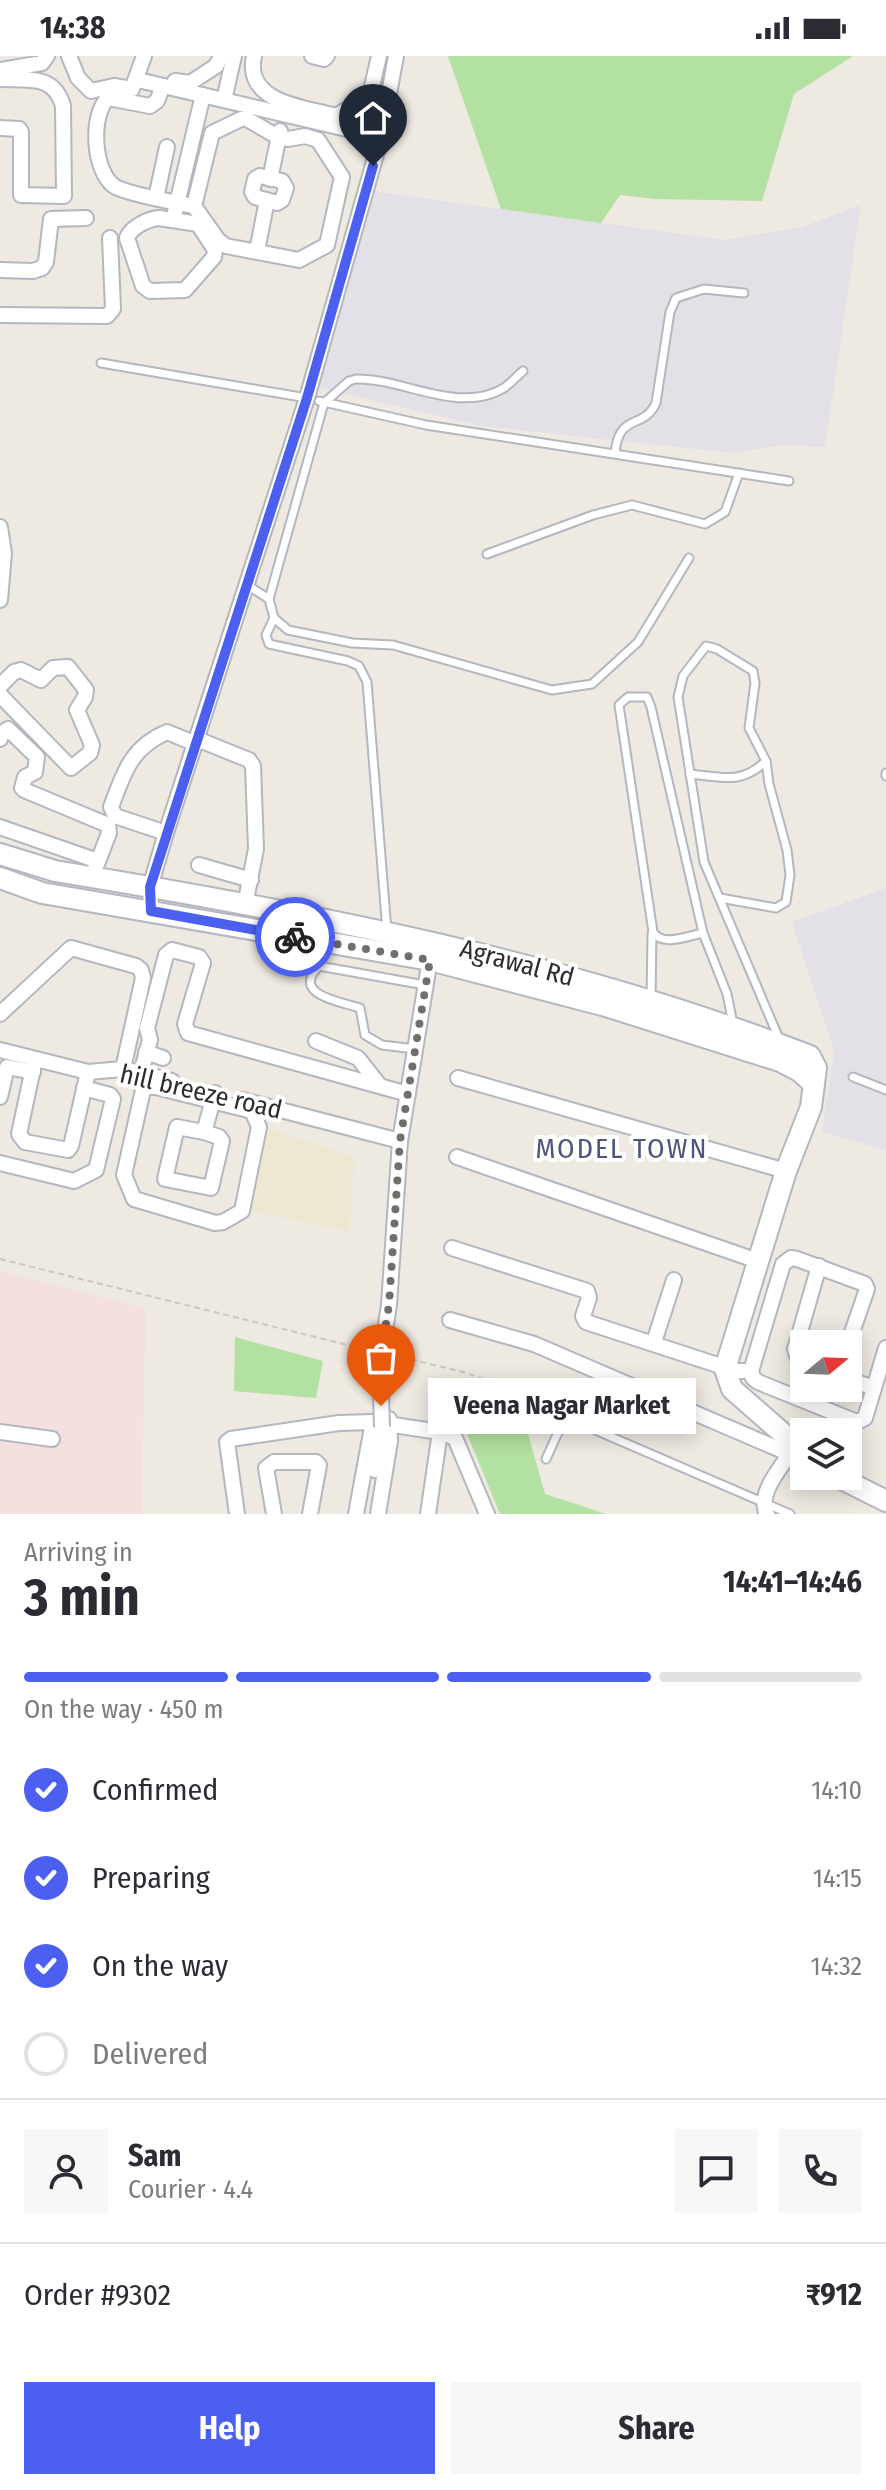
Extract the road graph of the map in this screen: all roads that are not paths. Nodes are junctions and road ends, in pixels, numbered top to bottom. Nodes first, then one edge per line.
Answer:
1 (47, 56) edge
2 (69, 56) edge
3 (221, 56) edge
4 (234, 56) edge
5 (254, 56) edge
6 (312, 56) edge
7 (327, 56) edge
8 (379, 56) edge
9 (396, 56) edge
10 (141, 69) edge
11 (0, 70) edge
12 (0, 79) edge
13 (163, 86) junction
14 (203, 95) junction
15 (224, 100) junction
16 (0, 128) edge
17 (279, 134) junction
18 (381, 137) junction
19 (167, 147) dead end
20 (156, 198) junction
21 (177, 203) junction
22 (194, 206) junction
23 (86, 218) dead end
24 (174, 218) junction
25 (110, 238) dead end
26 (257, 251) junction
27 (0, 270) edge
28 (744, 293) dead end
29 (0, 315) edge
30 (101, 363) dead end
31 (523, 371) dead end
32 (317, 401) junction
33 (615, 453) junction
34 (739, 473) junction
35 (789, 481) dead end
36 (0, 527) edge
37 (487, 554) dead end
38 (689, 558) dead end
39 (247, 585) junction
40 (269, 599) junction
41 (0, 600) edge
42 (274, 618) junction
43 (0, 686) edge
44 (0, 695) edge
45 (0, 739) edge
46 (196, 741) junction
47 (766, 761) junction
48 (690, 774) junction
49 (0, 827) edge
50 (166, 833) junction
51 (0, 854) edge
52 (199, 865) dead end
53 (95, 869) junction
54 (0, 878) edge
55 (251, 880) junction
56 (150, 887) junction
57 (720, 898) junction
58 (245, 905) junction
59 (151, 911) junction
60 (387, 932) junction
61 (653, 932) junction
62 (703, 933) junction
63 (431, 950) junction
64 (426, 985) junction
65 (651, 1002) junction
66 (0, 1014) edge
67 (735, 1030) junction
68 (316, 1041) dead end
69 (782, 1045) junction
70 (415, 1049) junction
71 (0, 1050) edge
72 (146, 1052) junction
73 (163, 1058) dead end
74 (34, 1066) junction
75 (123, 1069) junction
76 (88, 1072) junction
77 (141, 1073) junction
78 (853, 1077) dead end
79 (458, 1078) dead end
80 (814, 1084) junction
81 (380, 1086) junction
82 (84, 1088) junction
83 (886, 1090) edge
84 (408, 1094) junction
85 (0, 1097) edge
86 (214, 1097) junction
87 (204, 1132) junction
88 (400, 1141) junction
89 (457, 1157) dead end
90 (0, 1163) edge
91 (786, 1171) junction
92 (452, 1248) dead end
93 (758, 1261) junction
94 (819, 1266) junction
95 (674, 1280) dead end
96 (450, 1320) dead end
97 (800, 1330) edge
98 (853, 1330) edge
99 (654, 1342) junction
100 (886, 1348) edge
101 (389, 1354) road end
102 (725, 1369) junction
103 (751, 1371) junction
104 (862, 1384) edge
105 (874, 1388) junction
106 (382, 1425) junction
107 (0, 1432) edge
108 (440, 1432) junction
109 (52, 1439) dead end
110 (790, 1445) edge
111 (790, 1449) edge
112 (546, 1459) dead end
113 (790, 1459) edge
114 (862, 1489) edge
115 (886, 1501) edge
116 (765, 1508) edge
117 (237, 1514) edge
118 (274, 1514) edge
119 (310, 1514) edge
120 (356, 1514) edge
121 (369, 1514) edge
122 (378, 1514) edge
123 (428, 1514) edge
124 (487, 1514) edge
125 (790, 1514) edge

1 - 11 street
2 - 10 street
3 - 10 street
4 - 15 street
5 - 8 street
6 - 7 street
9 - 18 street
10 - 13 street
12 - 16 street
13 - 14 street
13 - 20 street
14 - 15 street
14 - 21 street
15 - 18 street
17 - 22 street
17 - 26 street
17 - 26 street
18 - 32 street
19 - 20 street
20 - 21 street
21 - 22 street
21 - 24 street
22 - 26 street
23 - 27 street
24 - 24 street
25 - 29 street
28 - 33 lane
30 - 32 lane
31 - 32 lane
32 - 33 lane
32 - 39 street
32 - 40 lane
33 - 34 lane
34 - 35 lane
34 - 37 lane
36 - 41 street
38 - 42 lane
39 - 40 lane
39 - 46 street
40 - 42 lane
42 - 60 lane
43 - 44 street
45 - 53 street
46 - 50 street
46 - 50 street
46 - 55 street
47 - 48 lane
47 - 48 lane
47 - 57 lane
48 - 57 lane
49 - 53 street
50 - 56 street
51 - 53 street, Agrawal Rd
52 - 55 street
53 - 56 street, Agrawal Rd
54 - 59 street, Agrawal Rd
55 - 58 street
56 - 58 street, Agrawal Rd
56 - 59 street
57 - 69 lane
58 - 60 street, Agrawal Rd
59 - 63 street, Agrawal Rd
60 - 63 street, Agrawal Rd
61 - 62 lane
61 - 62 lane
61 - 65 lane
62 - 67 lane
63 - 64 street
63 - 65 street, Agrawal Rd
63 - 80 street, Agrawal Rd
64 - 70 street
64 - 70 lane
65 - 67 street, Agrawal Rd
66 - 75 street
67 - 69 street, Agrawal Rd
68 - 81 street
69 - 80 street, Agrawal Rd
70 - 84 street
71 - 74 street, hill breeze road
72 - 73 street
72 - 77 street
72 - 81 street
74 - 76 street, hill breeze road
74 - 82 street
74 - 85 street
75 - 76 street, hill breeze road
75 - 77 street, hill breeze road
76 - 82 street
77 - 86 street, hill breeze road
78 - 83 lane
79 - 91 street
80 - 91 street
81 - 84 street
82 - 90 street
84 - 88 street
86 - 86 street
86 - 87 street
86 - 88 street, hill breeze road
87 - 87 street
88 - 106 street, bridge
89 - 93 street
91 - 93 street
92 - 99 street
93 - 102 street
94 - 97 street
94 - 98 street
94 - 103 street
95 - 99 street
96 - 111 street
99 - 102 street
100 - 105 street
101 - 106 street
102 - 103 street
102 - 110 street
103 - 105 street
104 - 105 street
106 - 108 street
106 - 117 street
106 - 120 street
106 - 121 street
106 - 122 street
107 - 109 street
108 - 123 street
108 - 124 street
112 - 116 lane
113 - 116 street
114 - 115 street
116 - 125 lane
118 - 119 street

